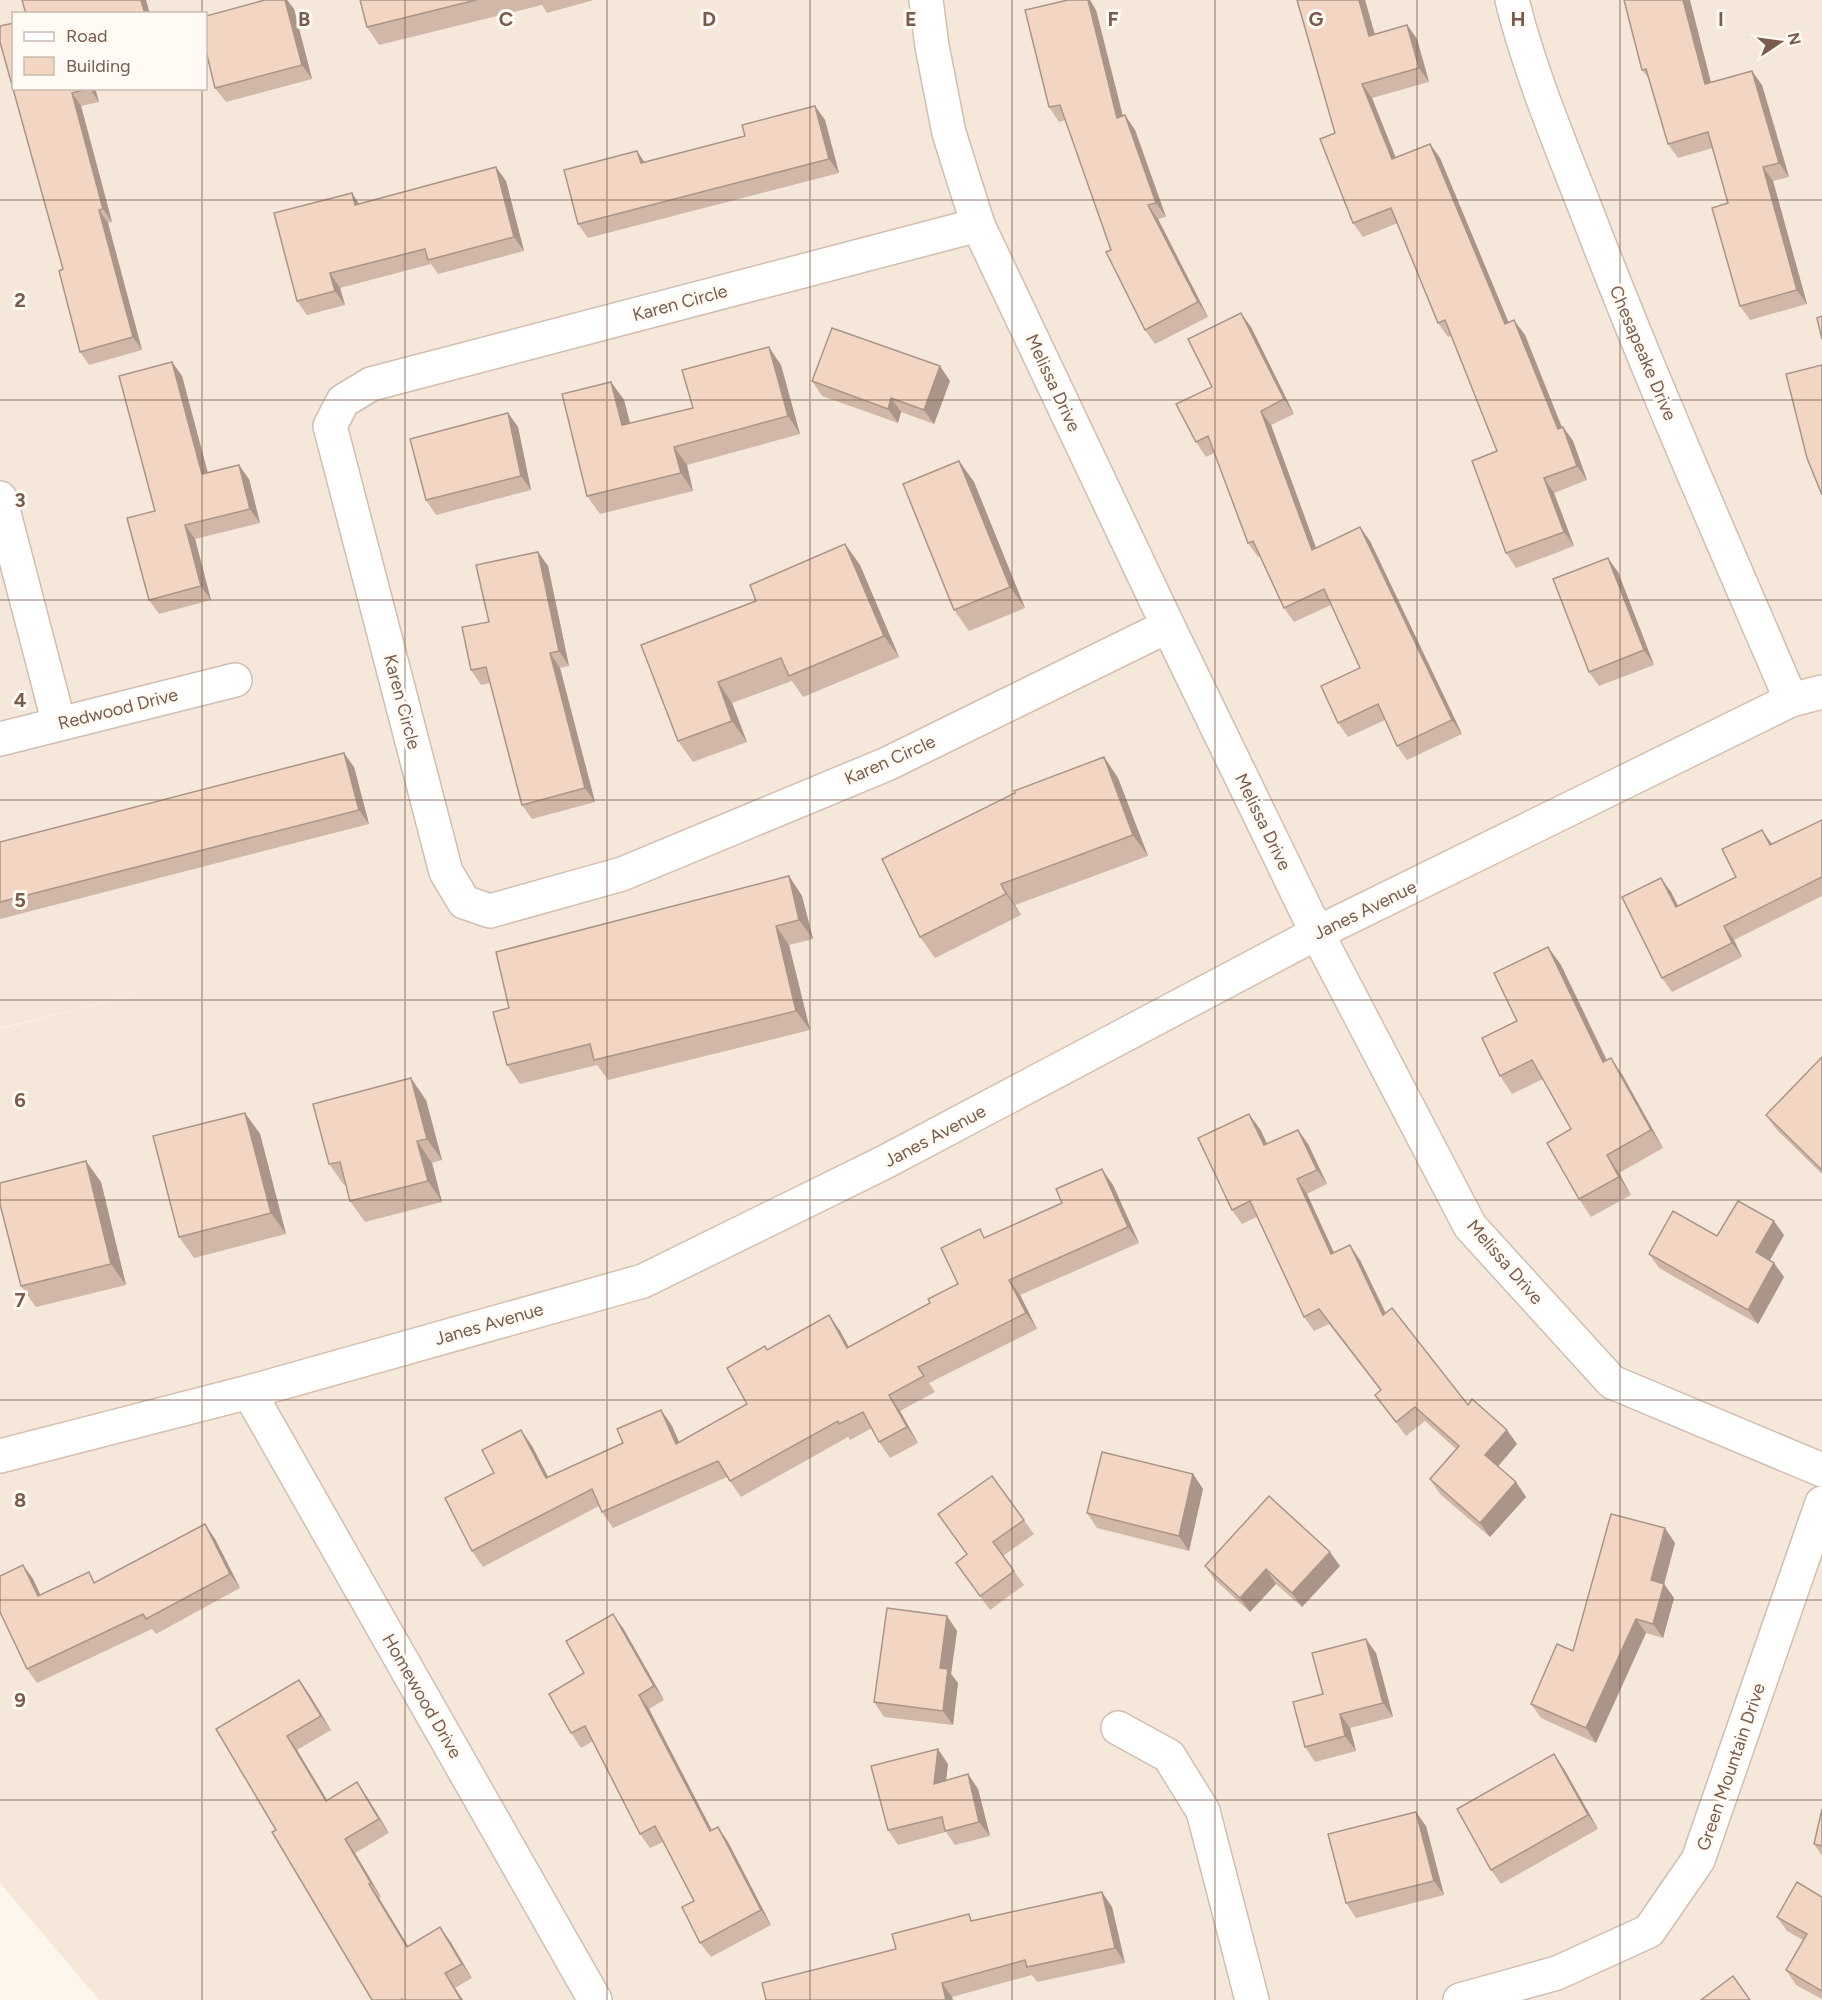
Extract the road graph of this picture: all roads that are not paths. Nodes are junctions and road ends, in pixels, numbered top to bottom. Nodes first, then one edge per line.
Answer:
1 (926, 0) edge
2 (1512, 0) edge
3 (978, 225) junction
4 (0, 498) edge
5 (1168, 626) junction
6 (235, 680) dead end
7 (1807, 696) edge
8 (59, 724) junction
9 (0, 740) edge
10 (1317, 933) junction
11 (249, 1392) junction
12 (0, 1456) edge
13 (1822, 1470) edge
14 (1822, 1503) edge
15 (1118, 1728) dead end
16 (595, 2000) edge
17 (1252, 2000) edge
18 (1460, 2000) edge

1 - 3 street, Melissa Drive
2 - 7 street, Chesapeake Drive
3 - 5 street, Melissa Drive
3 - 5 street, Karen Circle
4 - 8 street
5 - 10 street, Melissa Drive
6 - 8 street, Redwood Drive
7 - 10 street, Janes Avenue
8 - 9 street, Redwood Drive
10 - 11 street, Janes Avenue
10 - 13 street, Melissa Drive
11 - 12 street, Janes Avenue
11 - 16 street, Homewood Drive
14 - 18 street, Green Mountain Drive
15 - 17 street

